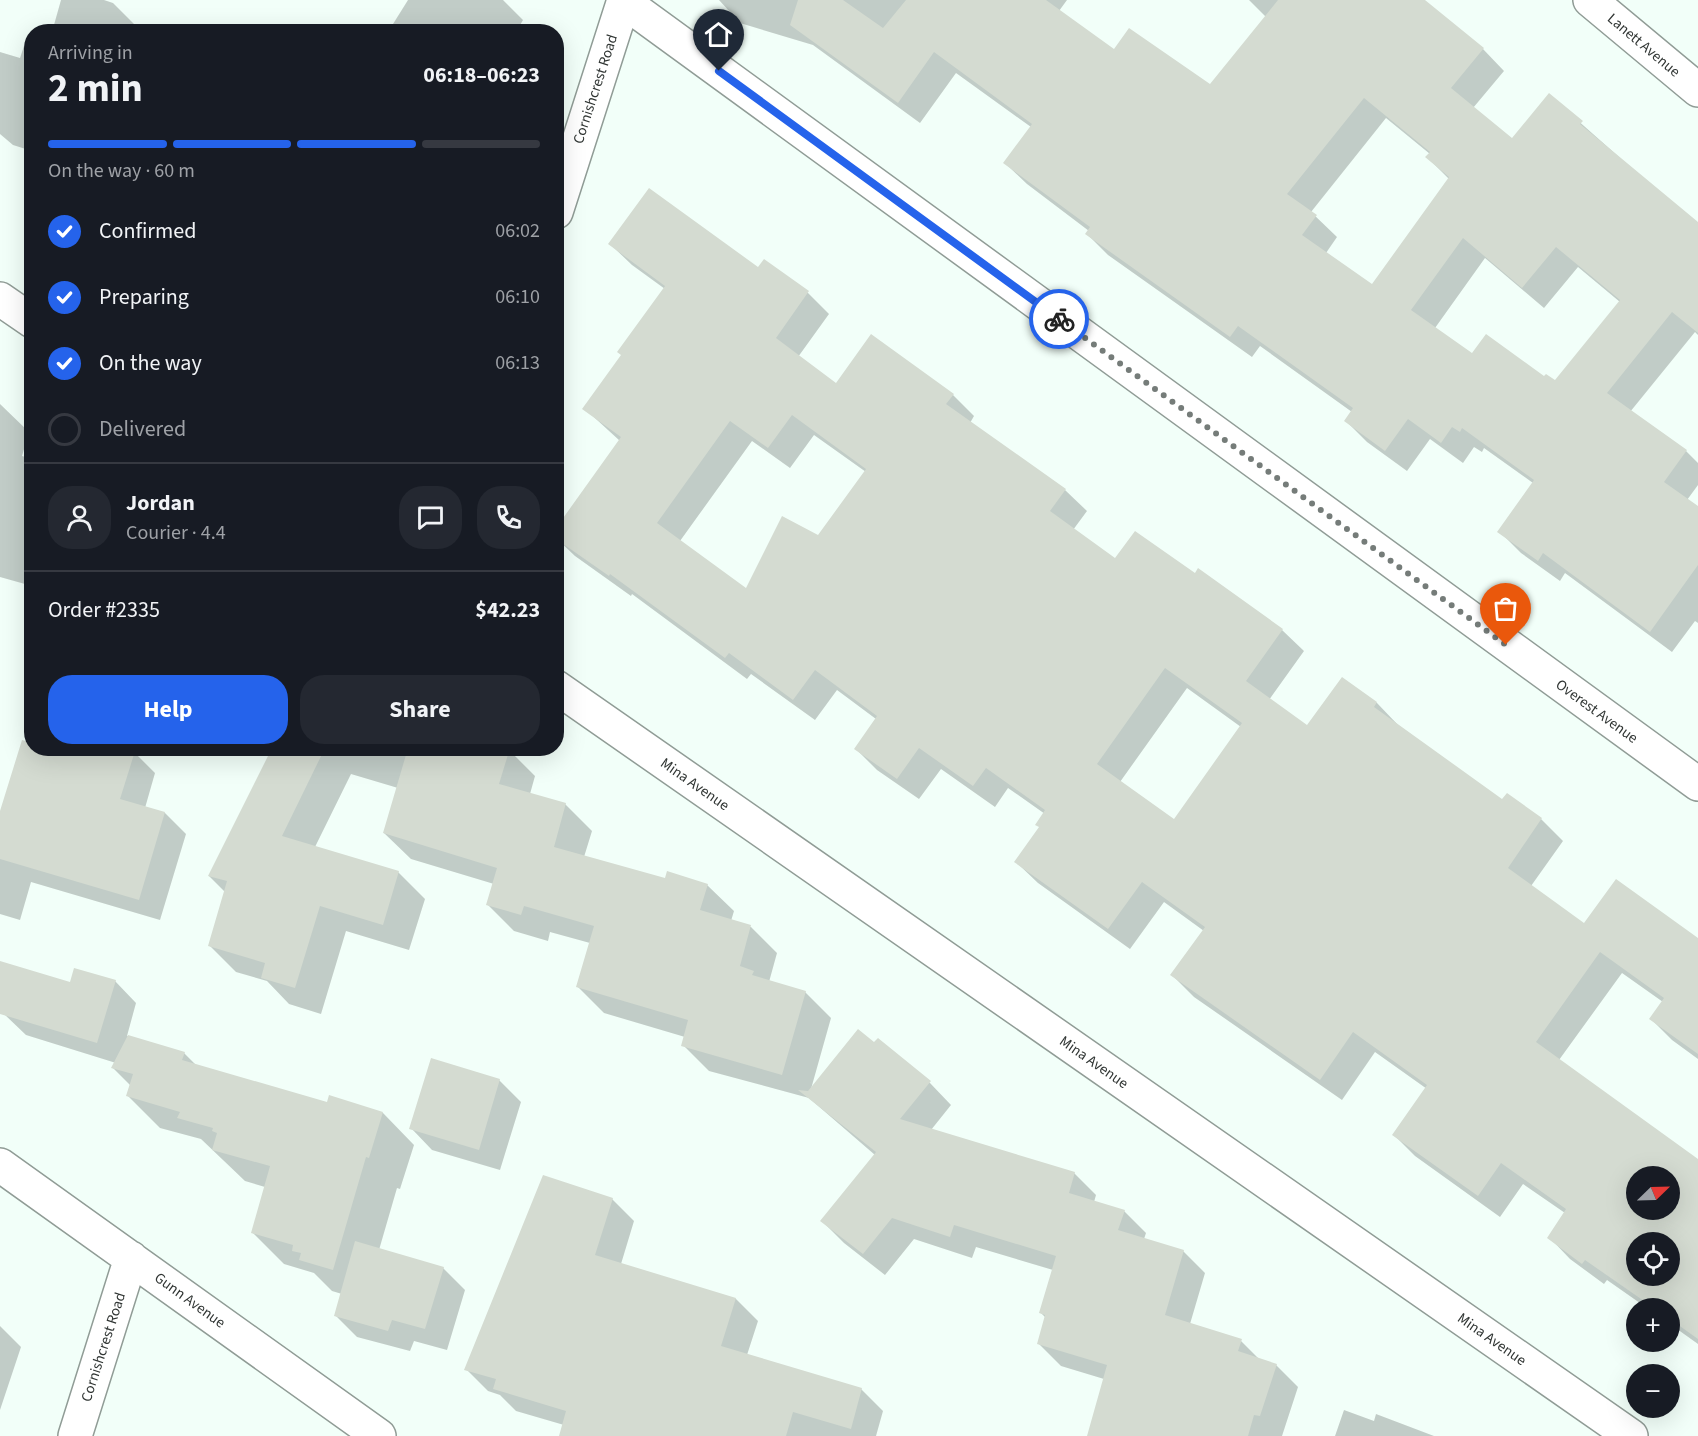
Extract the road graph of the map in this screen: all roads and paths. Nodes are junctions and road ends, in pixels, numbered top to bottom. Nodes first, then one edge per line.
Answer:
1 (1590, 0) edge
2 (623, 1) edge
3 (1698, 90) edge
4 (564, 187) edge
5 (0, 299) edge
6 (24, 316) edge
7 (564, 693) edge
8 (1698, 784) edge
9 (0, 1165) edge
10 (131, 1257) junction
11 (75, 1436) edge
12 (379, 1436) edge
13 (1631, 1436) edge

1 - 3 street, Lanett Avenue
2 - 4 street, Cornishcrest Road
2 - 8 street, Overest Avenue
5 - 6 street
7 - 13 street, Mina Avenue
9 - 10 street, Gunn Avenue
10 - 11 street, Cornishcrest Road
10 - 12 street, Gunn Avenue

